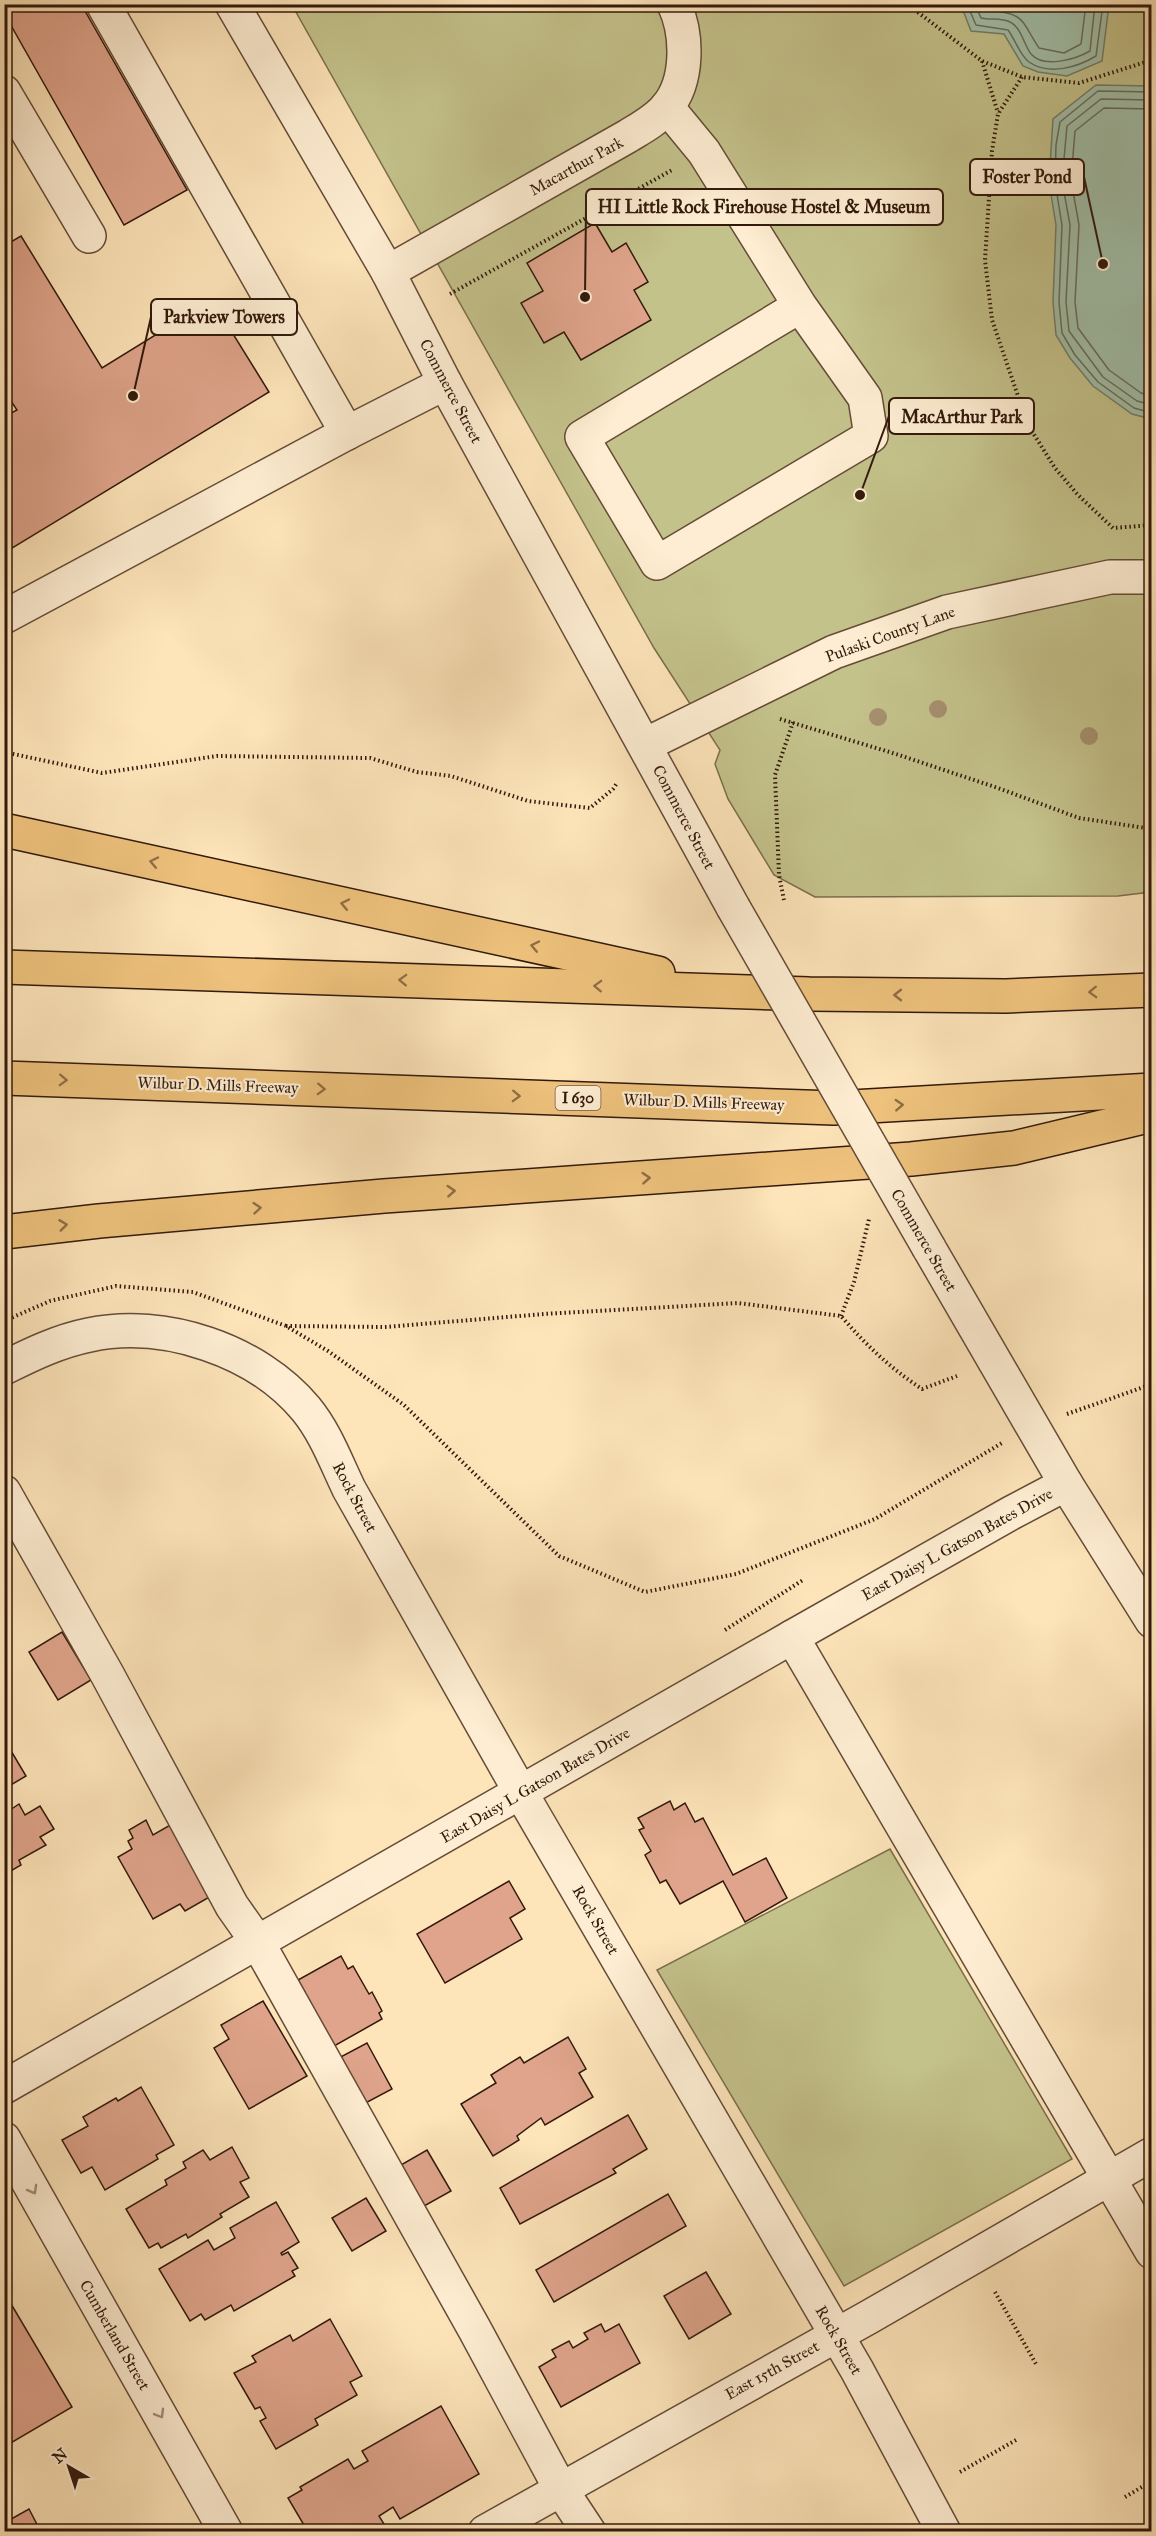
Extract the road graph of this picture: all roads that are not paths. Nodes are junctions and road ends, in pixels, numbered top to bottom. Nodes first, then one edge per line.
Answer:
1 (103, 4) edge
2 (232, 4) edge
3 (675, 4) edge
4 (4, 92) edge
5 (667, 107) junction
6 (88, 237) dead end
7 (388, 272) junction
8 (800, 306) junction
9 (445, 383) junction
10 (347, 433) junction
11 (1152, 577) edge
12 (4, 616) edge
13 (645, 745) junction
14 (4, 830) edge
15 (4, 967) edge
16 (736, 990) junction
17 (1152, 990) edge
18 (4, 1078) edge
19 (1152, 1090) edge
20 (1152, 1115) edge
21 (4, 1232) edge
22 (4, 1368) edge
23 (1066, 1484) junction
24 (4, 1492) edge
25 (1152, 1622) edge
26 (792, 1637) junction
27 (521, 1793) junction
28 (258, 1943) junction
29 (4, 2087) edge
30 (4, 2139) edge
31 (1152, 2154) edge
32 (1108, 2178) junction
33 (1152, 2252) edge
34 (836, 2334) junction
35 (560, 2488) junction
36 (226, 2532) edge
37 (485, 2532) edge
38 (589, 2532) edge
39 (944, 2532) edge

1 - 10 street
2 - 7 street, Commerce Street
3 - 5 street, Macarthur Park
4 - 6 street
5 - 7 street, Macarthur Park
5 - 8 street
7 - 9 street, Commerce Street
8 - 8 street
9 - 10 street
9 - 13 street, Commerce Street
10 - 12 street
11 - 13 street, Pulaski County Lane
13 - 23 street, Commerce Street, bridge
16 -> 14 highway
16 -> 15 highway
17 -> 16 highway
18 -> 19 highway, Wilbur D. Mills Freeway / I 630
21 -> 20 highway
22 - 27 street, Rock Street
23 - 25 street, Commerce Street
23 - 26 street, East Daisy L Gatson Bates Drive
24 - 28 street
26 - 27 street, East Daisy L Gatson Bates Drive
26 - 32 street
27 - 28 street, East Daisy L Gatson Bates Drive
27 - 34 street, Rock Street
28 - 29 street, East Daisy L Gatson Bates Drive
28 - 35 street
30 -> 36 street, Cumberland Street
31 - 32 street, East 15th Street
32 - 33 street
32 - 34 street, East 15th Street
34 - 35 street, East 15th Street
34 - 39 street, Rock Street
35 - 37 street, East 15th Street
35 - 38 street

